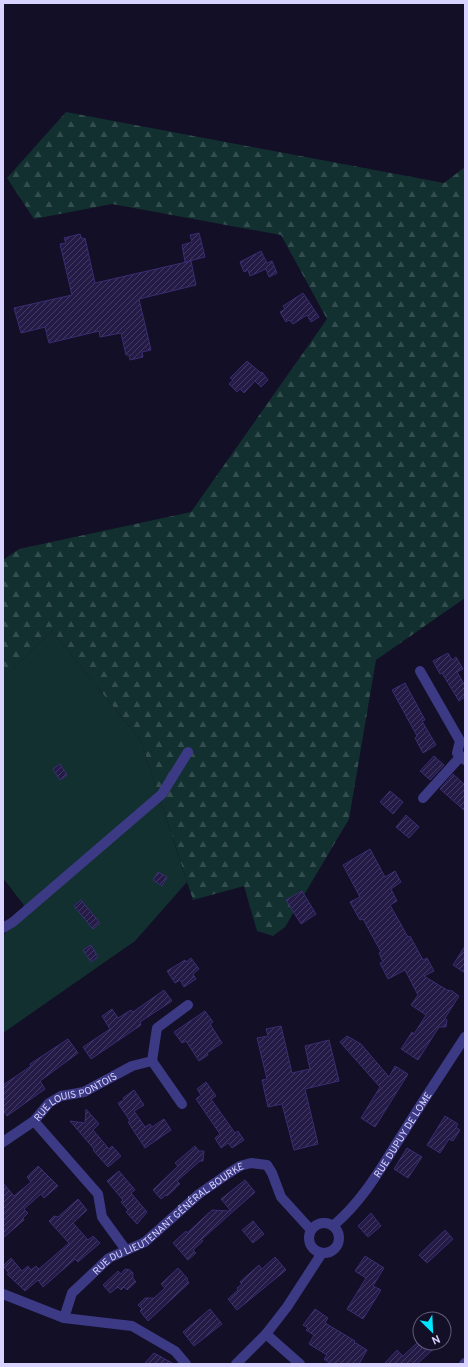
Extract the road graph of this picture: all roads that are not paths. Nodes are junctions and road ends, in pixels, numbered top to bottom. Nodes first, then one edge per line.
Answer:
1 (420, 672) dead end
2 (188, 752) dead end
3 (463, 758) edge
4 (423, 798) dead end
5 (3, 928) edge
6 (188, 1005) dead end
7 (465, 1037) edge
8 (462, 1049) edge
9 (152, 1061) junction
10 (182, 1104) dead end
11 (34, 1121) junction
12 (3, 1142) edge
13 (334, 1225) junction
14 (312, 1230) junction
15 (126, 1250) junction
16 (322, 1253) junction
17 (3, 1294) edge
18 (64, 1318) junction
19 (266, 1334) junction
20 (186, 1364) edge
21 (236, 1364) edge
22 (300, 1364) edge

1 - 3 street
2 - 5 street
3 - 4 street
6 - 9 street
7 - 8 street, RUE DUPUY DE LOME
8 - 13 street, RUE DUPUY DE LOME
9 - 10 street
9 - 11 street, RUE LOUIS PONTOIS
11 - 12 street, RUE LOUIS PONTOIS
11 - 15 street
13 - 14 street
13 - 16 street
14 - 15 street, RUE DU LIEUTENANT GÉNÉRAL BOURKE
14 - 16 street
15 - 18 street, RUE DU LIEUTENANT GÉNÉRAL BOURKE
16 - 19 street
17 - 18 street
18 - 20 street
19 - 21 street
19 - 22 street

